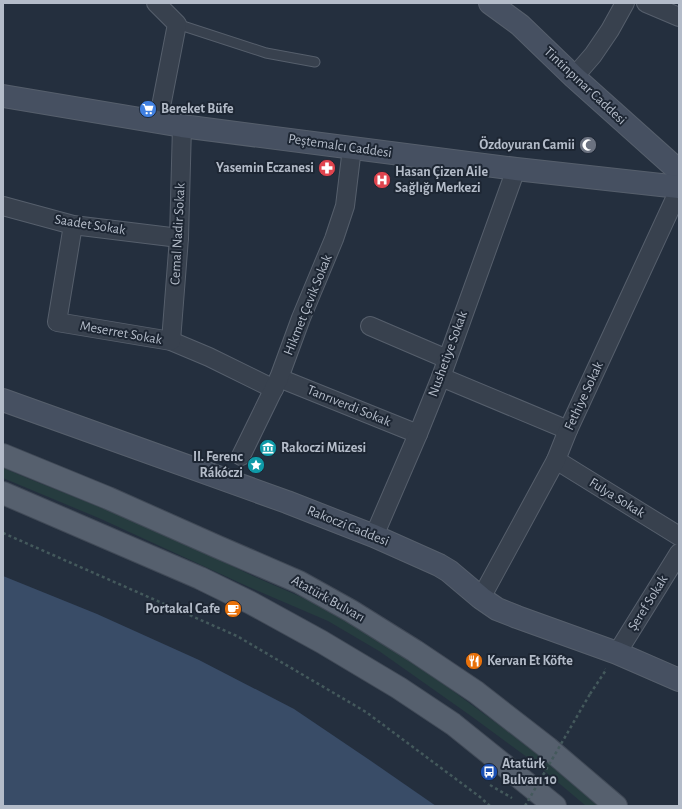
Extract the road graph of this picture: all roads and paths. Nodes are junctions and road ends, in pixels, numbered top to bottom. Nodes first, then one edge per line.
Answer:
1 (156, 3) edge
2 (490, 3) edge
3 (625, 3) edge
4 (646, 3) edge
5 (679, 17) edge
6 (177, 24) junction
7 (315, 62) dead end
8 (574, 76) junction
9 (3, 96) edge
10 (158, 122) junction
11 (182, 126) junction
12 (352, 148) junction
13 (516, 169) junction
14 (679, 171) edge
15 (679, 188) edge
16 (3, 206) edge
17 (73, 225) junction
18 (178, 238) junction
19 (370, 326) dead end
20 (171, 341) junction
21 (447, 360) junction
22 (441, 377) junction
23 (277, 383) junction
24 (3, 400) edge
25 (568, 430) junction
26 (418, 434) junction
27 (3, 455) edge
28 (241, 456) dead end
29 (556, 460) junction
30 (3, 493) edge
31 (3, 533) edge
32 (374, 536) junction
33 (679, 536) edge
34 (679, 553) edge
35 (481, 598) junction
36 (610, 660) junction
37 (679, 680) edge
38 (490, 785) dead end
39 (513, 799) dead end
40 (519, 802) dead end
41 (490, 806) edge
42 (525, 806) edge
43 (555, 806) edge
44 (616, 806) edge

1 - 6 street
2 - 8 street, Tintinpınar Caddesi
3 - 8 street
4 - 5 street
6 - 7 lane
6 - 10 street
8 - 14 street, Tintinpınar Caddesi
9 - 10 street, Peştemalcı Caddesi
10 - 11 street, Peştemalcı Caddesi
11 - 12 street, Peştemalcı Caddesi
11 - 18 street, Cemal Nadir Sokak
12 - 13 street, Peştemalcı Caddesi
12 - 23 street, Hikmet Çevik Sokak
13 - 15 street, Peştemalcı Caddesi
13 - 21 street, Nushetiye Sokak
15 - 25 street, Fethiye Sokak
16 - 17 street, Saadet Sokak
17 - 18 street, Saadet Sokak
17 - 20 street, Meserret Sokak
18 - 20 street, Cemal Nadir Sokak
19 - 21 street
20 - 23 street, Meserret Sokak
21 - 22 street, Nushetiye Sokak
22 - 25 street
22 - 26 street, Nushetiye Sokak
23 - 26 street, Tanrıverdi Sokak
23 - 28 street, Hikmet Çevik Sokak
24 - 32 street, Rakoczi Caddesi
25 - 29 street, Fethiye Sokak
26 - 32 street, Nushetiye Sokak
27 - 44 main road, Atatürk Bulvarı
29 - 33 street, Fulya Sokak
29 - 35 street, Fethiye Sokak
30 - 43 main road
31 - 41 path
32 - 35 street, Rakoczi Caddesi
34 - 36 street, Şeref Sokak
35 - 36 street, Rakoczi Caddesi
36 - 37 street, Rakoczi Caddesi
36 - 42 path, bridge
38 - 39 path
40 - 42 path

